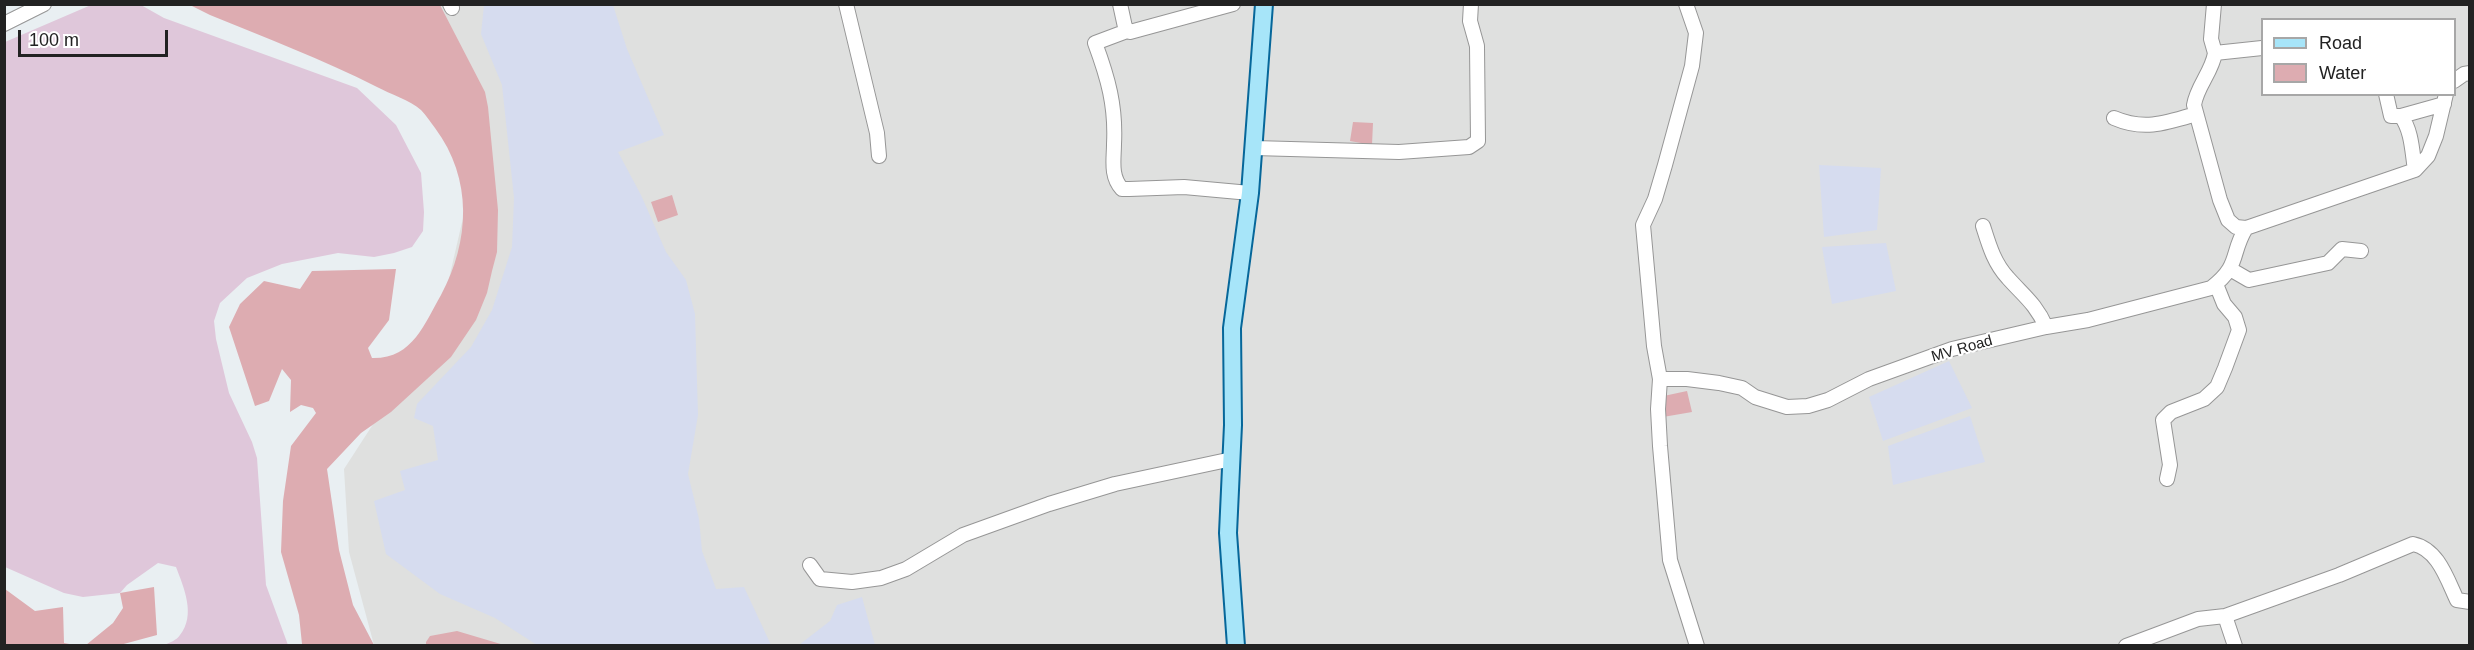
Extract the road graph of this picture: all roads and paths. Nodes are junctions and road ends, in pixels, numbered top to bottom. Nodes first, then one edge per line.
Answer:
1 (44, 4) edge
2 (846, 4) edge
3 (1120, 4) edge
4 (1233, 4) edge
5 (1264, 4) edge
6 (1471, 4) edge
7 (1686, 4) edge
8 (2214, 4) edge
9 (4, 24) edge
10 (1127, 31) junction
11 (2261, 48) edge
12 (2215, 53) junction
13 (2386, 96) edge
14 (2445, 99) edge
15 (2196, 114) junction
16 (2401, 116) junction
17 (2114, 118) dead end
18 (1254, 148) junction
19 (879, 156) dead end
20 (2415, 170) junction
21 (1251, 193) junction
22 (1983, 226) dead end
23 (2246, 228) junction
24 (2361, 251) dead end
25 (2230, 269) junction
26 (2216, 284) junction
27 (2046, 327) junction
28 (1660, 379) junction
29 (1232, 459) junction
30 (2167, 479) dead end
31 (810, 565) dead end
32 (2469, 602) edge
33 (2225, 616) junction
34 (1236, 645) edge
35 (1697, 645) edge
36 (2126, 645) edge
37 (2235, 645) edge

1 - 9 street
2 - 19 street
3 - 10 street
4 - 10 street
5 - 18 main road
6 - 18 street
7 - 28 street
8 - 12 street
10 - 21 street
11 - 12 street
12 - 15 street
13 - 16 street
14 - 16 street
14 - 20 street
15 - 17 street
15 - 23 street
16 - 20 street
18 - 21 main road
20 - 23 street
21 - 29 main road
22 - 27 street
23 - 25 street, MV Road
24 - 25 street
25 - 26 street, MV Road
26 - 27 street, MV Road
26 - 30 street
27 - 28 street, MV Road
28 - 35 street
29 - 31 street
29 - 34 main road
32 - 33 street
33 - 36 street
33 - 37 street

